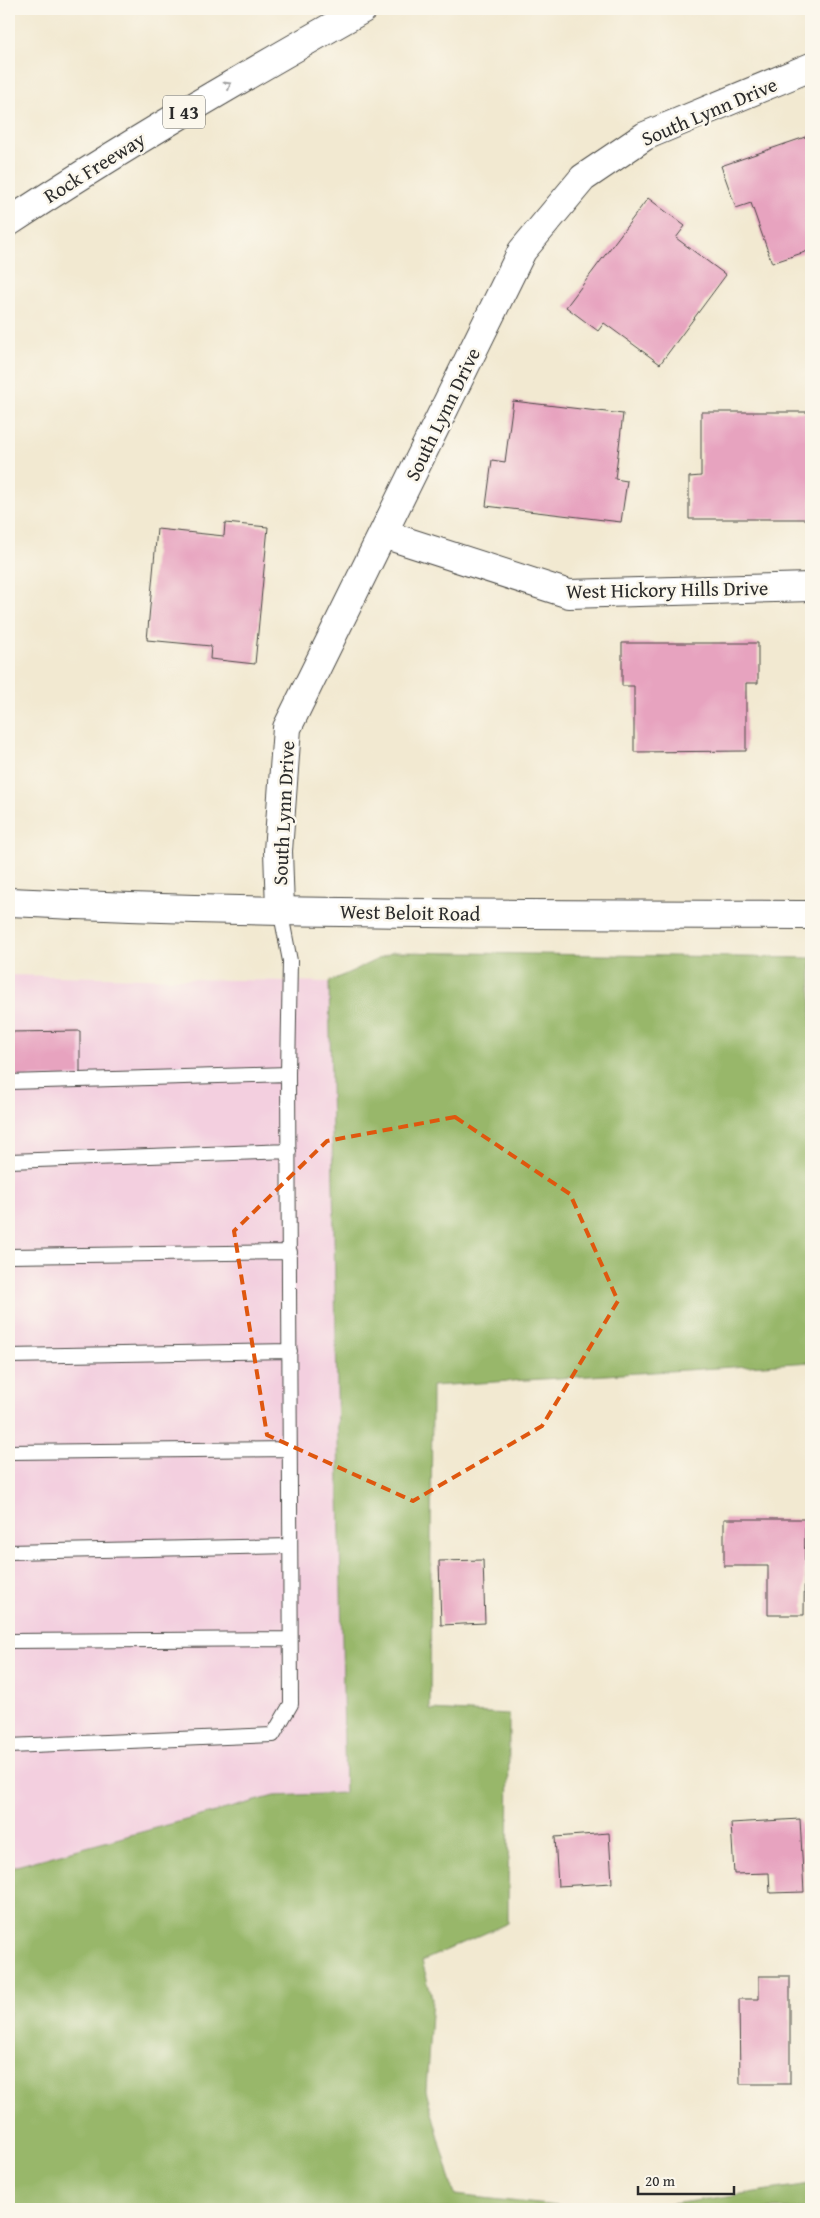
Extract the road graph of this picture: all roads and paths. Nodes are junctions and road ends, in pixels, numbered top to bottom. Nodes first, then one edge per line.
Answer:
1 (362, 9) edge
2 (811, 67) edge
3 (9, 222) edge
4 (382, 534) junction
5 (811, 587) edge
6 (9, 902) edge
7 (280, 910) junction
8 (811, 915) edge
9 (288, 1074) junction
10 (9, 1082) edge
11 (289, 1151) junction
12 (9, 1161) edge
13 (290, 1252) junction
14 (9, 1256) edge
15 (290, 1351) junction
16 (9, 1356) edge
17 (290, 1449) junction
18 (9, 1452) edge
19 (290, 1546) junction
20 (9, 1552) edge
21 (290, 1638) junction
22 (9, 1641) edge
23 (9, 1746) edge

3 -> 1 main road, Rock Freeway / I 43
2 - 4 main road, South Lynn Drive
4 - 5 main road, West Hickory Hills Drive
4 - 7 main road, South Lynn Drive
6 - 7 main road, West Beloit Road
7 - 8 main road, West Beloit Road
7 - 9 lane
9 - 10 lane
9 - 11 lane
11 - 12 lane
11 - 13 lane
13 - 14 lane
13 - 15 lane
15 - 16 lane
15 - 17 lane
17 - 18 lane
17 - 19 lane
19 - 20 lane
19 - 21 lane
21 - 22 lane
21 - 23 lane

